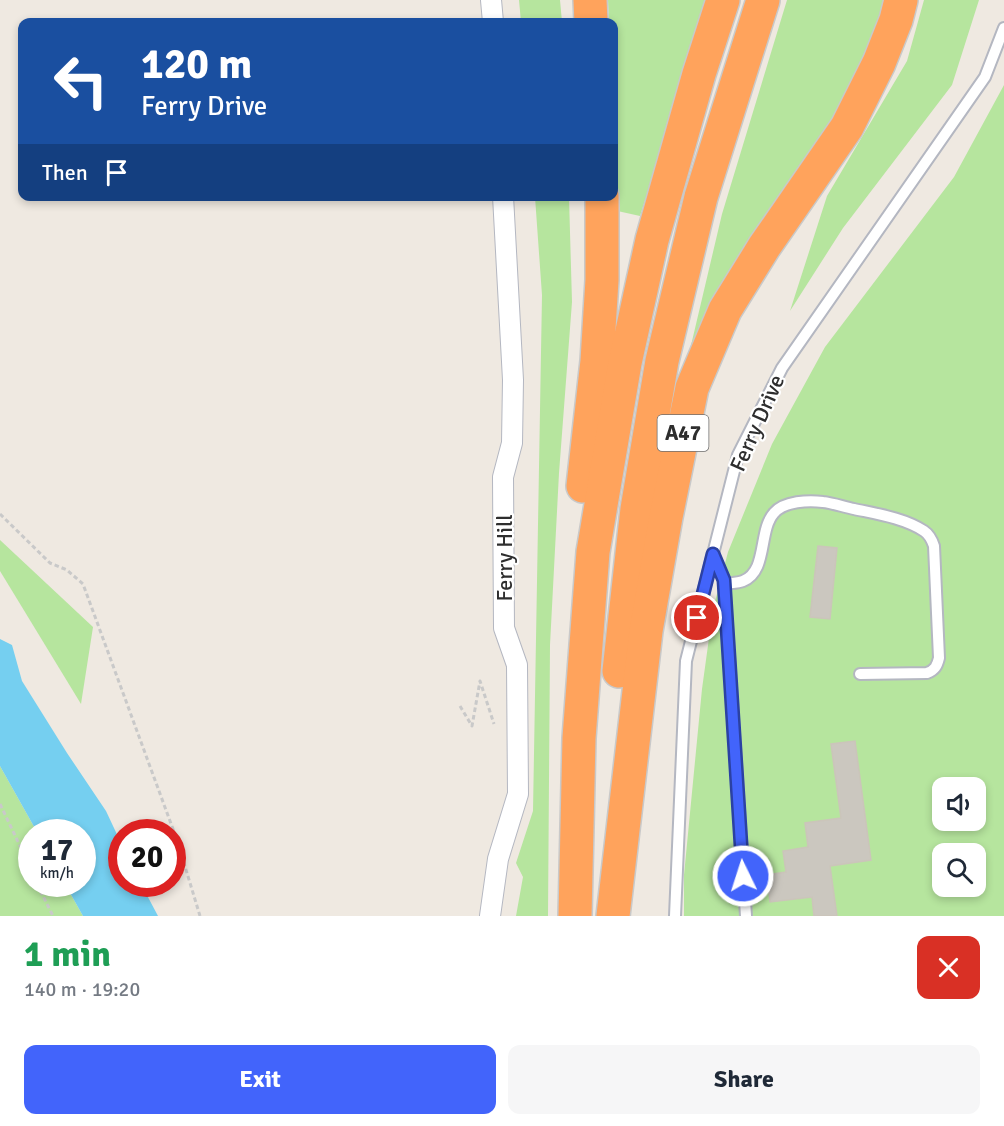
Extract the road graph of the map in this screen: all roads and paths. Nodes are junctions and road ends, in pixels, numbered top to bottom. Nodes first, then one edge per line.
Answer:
1 (491, 0) edge
2 (590, 0) edge
3 (723, 0) edge
4 (764, 0) edge
5 (901, 0) edge
6 (493, 18) edge
7 (591, 18) edge
8 (1004, 28) edge
9 (503, 201) edge
10 (602, 201) edge
11 (0, 514) edge
12 (713, 554) junction
13 (724, 584) junction
14 (860, 674) dead end
15 (460, 706) dead end
16 (494, 724) dead end
17 (0, 804) edge
18 (18, 840) edge
19 (43, 897) edge
20 (52, 916) edge
21 (200, 916) edge
22 (490, 916) edge
23 (573, 916) edge
24 (607, 916) edge
25 (613, 916) edge
26 (675, 916) edge
27 (746, 916) edge

1 - 6 street
2 - 7 highway
3 - 23 highway
4 - 24 highway, A47
5 - 25 highway, A47
8 - 12 lane, Ferry Drive
9 - 22 street, Ferry Hill
10 - 23 highway
11 - 21 path
12 - 13 lane
12 - 26 lane, Ferry Drive
13 - 14 lane
13 - 27 lane
15 - 16 path
17 - 18 path
19 - 20 path

